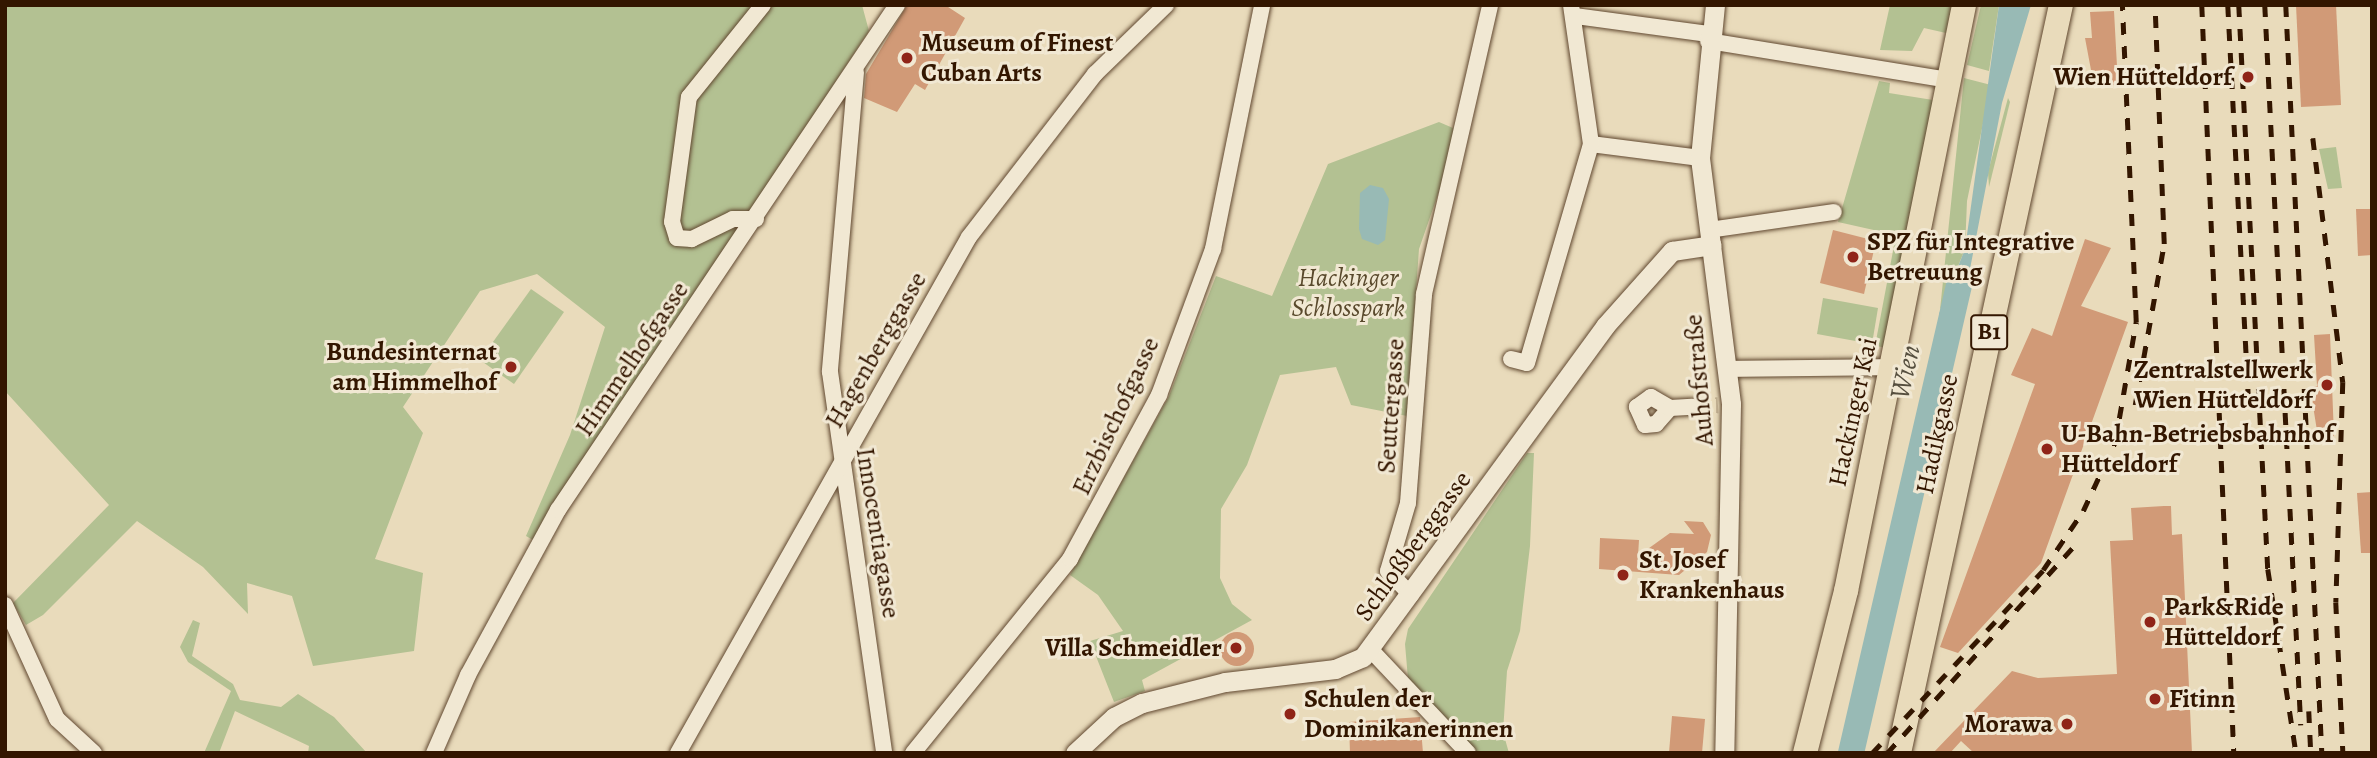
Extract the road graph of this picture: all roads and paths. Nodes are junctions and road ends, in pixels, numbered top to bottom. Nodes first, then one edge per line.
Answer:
1 (763, 5) edge
2 (897, 5) edge
3 (1166, 5) edge
4 (1262, 5) edge
5 (1490, 5) edge
6 (1714, 5) edge
7 (1964, 5) edge
8 (2061, 5) edge
9 (1573, 10) edge
10 (1708, 37) junction
11 (856, 69) junction
12 (1948, 80) junction
13 (1591, 144) junction
14 (1700, 158) junction
15 (1834, 212) dead end
16 (756, 219) junction
17 (1710, 237) junction
18 (1511, 359) dead end
19 (1893, 367) junction
20 (1728, 369) junction
21 (1692, 407) tunnel mouth
22 (1671, 408) dead end
23 (841, 460) junction
24 (1411, 595) junction
25 (5, 605) edge
26 (20, 646) junction
27 (1371, 650) junction
28 (5, 657) edge
29 (434, 748) edge
30 (94, 753) edge
31 (678, 753) edge
32 (884, 753) edge
33 (913, 753) edge
34 (1074, 753) edge
35 (1468, 753) edge
36 (1724, 753) edge
37 (1805, 753) edge
38 (1899, 753) edge

1 - 16 street
2 - 11 street, Himmelhofgasse
3 - 23 street, Hagenberggasse
4 - 33 street, Erzbischofgasse
5 - 24 street, Seuttergasse
6 - 10 street, Auhofstraße
7 - 12 main road, Hackinger Kai
8 - 38 main road, Hadikgasse / B1
9 - 10 street
9 - 13 street
10 - 12 street
10 - 14 street, Auhofstraße
11 - 16 street, Himmelhofgasse
11 - 23 street, Innocentiagasse
12 - 19 main road, Hackinger Kai
13 - 14 street
13 - 18 street
14 - 17 street, Auhofstraße
15 - 17 street
16 - 29 street, Himmelhofgasse
17 - 20 street, Auhofstraße
17 - 24 street, Schloßberggasse
19 - 20 street
19 - 37 main road, Hackinger Kai
20 - 36 street, Auhofstraße
21 - 22 street
23 - 31 street, Hagenberggasse
23 - 32 street, Innocentiagasse
24 - 27 street, Schloßberggasse
25 - 26 street
26 - 28 street
26 - 30 street
27 - 34 street, Schloßberggasse
27 - 35 street

